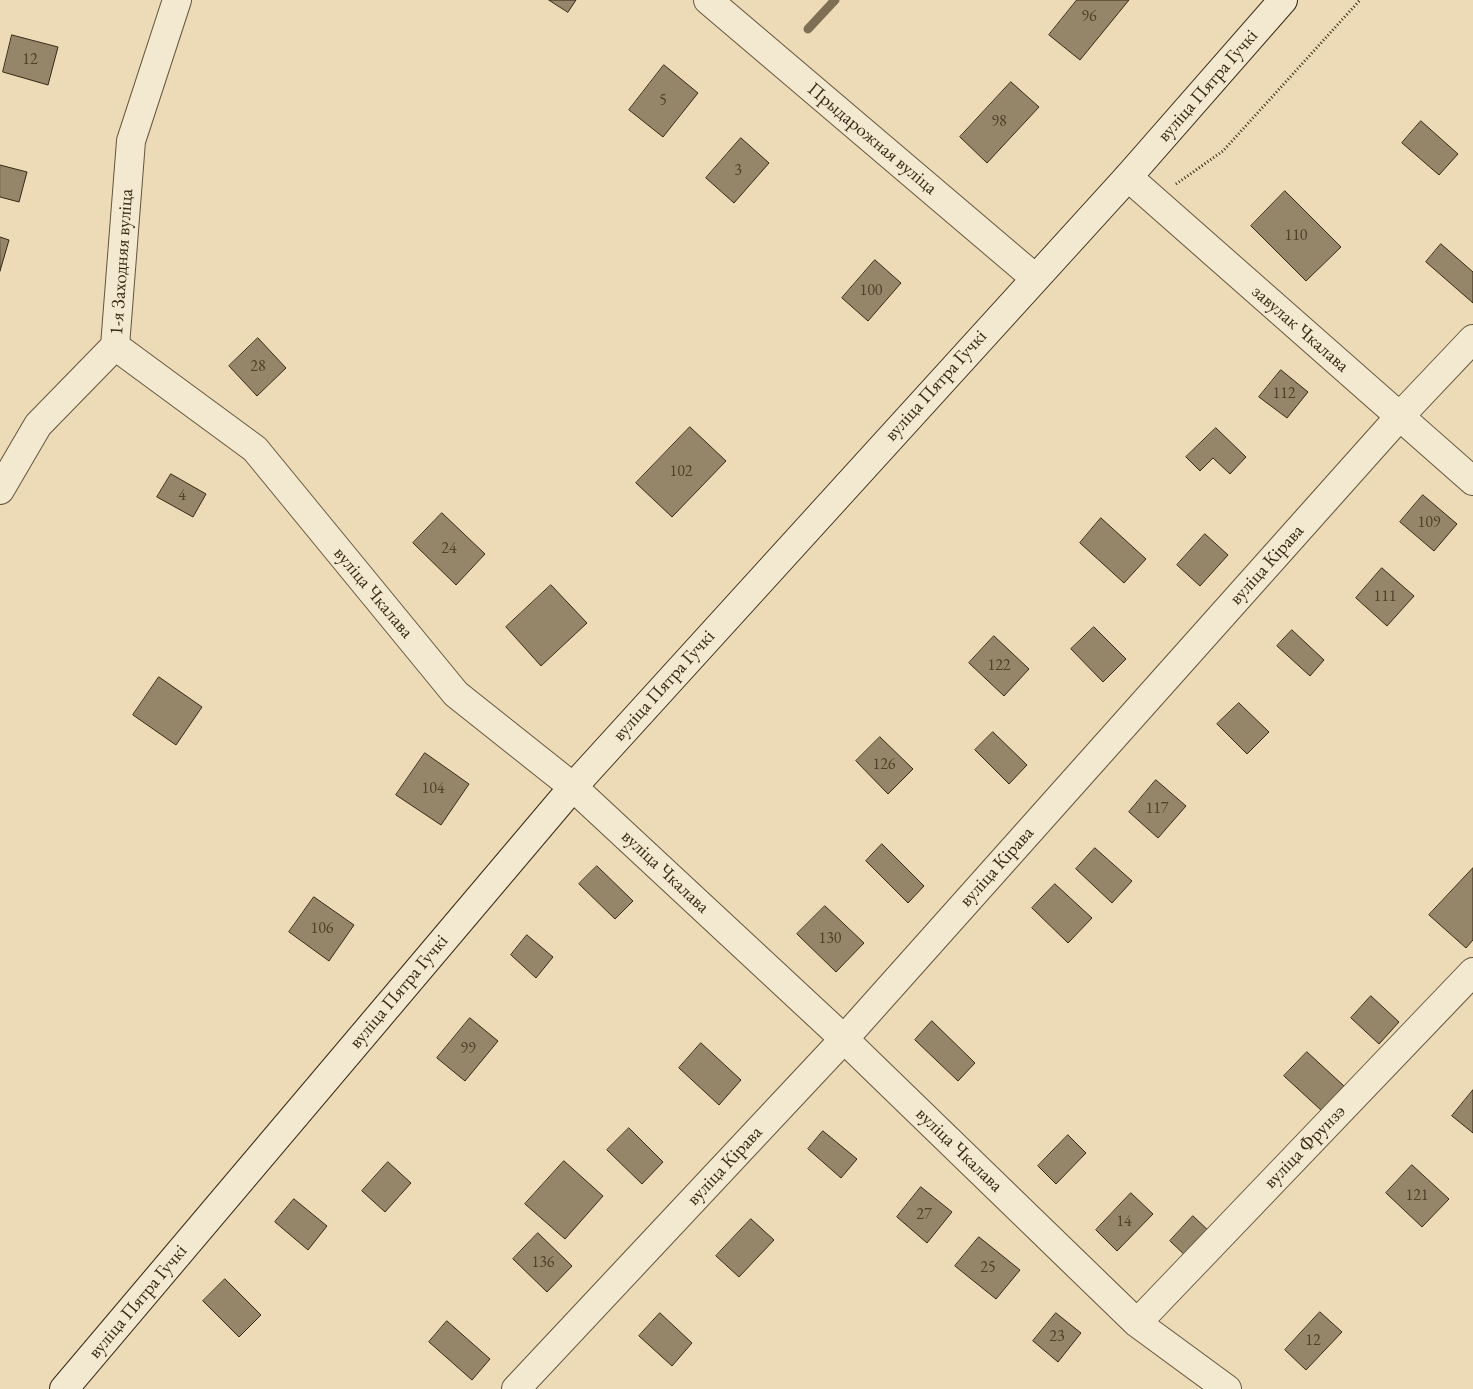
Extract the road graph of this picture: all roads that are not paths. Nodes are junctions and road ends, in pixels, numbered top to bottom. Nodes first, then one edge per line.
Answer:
1 (177, 0) edge
2 (708, 0) edge
3 (1283, 0) edge
4 (1128, 177) junction
5 (1035, 278) junction
6 (1473, 339) edge
7 (115, 346) junction
8 (1400, 416) junction
9 (1473, 481) edge
10 (0, 490) edge
11 (573, 787) junction
12 (1473, 972) edge
13 (844, 1039) junction
14 (1137, 1323) junction
15 (64, 1389) edge
16 (516, 1389) edge
17 (1227, 1389) edge

1 - 7 street, 1-я Заходняя вуліца
2 - 5 street, Прыдарожная вуліца
3 - 4 street, вуліца Пятра Гучкі
4 - 5 street, вуліца Пятра Гучкі
4 - 8 street, завулак Чкалава
5 - 11 street, вуліца Пятра Гучкі
6 - 8 street, вуліца Кірава
7 - 10 street, 1-я Заходняя вуліца
7 - 11 street, вуліца Чкалава
8 - 9 street, завулак Чкалава
8 - 13 street, вуліца Кірава
11 - 13 street, вуліца Чкалава
11 - 15 street, вуліца Пятра Гучкі
12 - 14 street, вуліца Фрунзэ
13 - 14 street, вуліца Чкалава
13 - 16 street, вуліца Кірава
14 - 17 street, вуліца Чкалава

